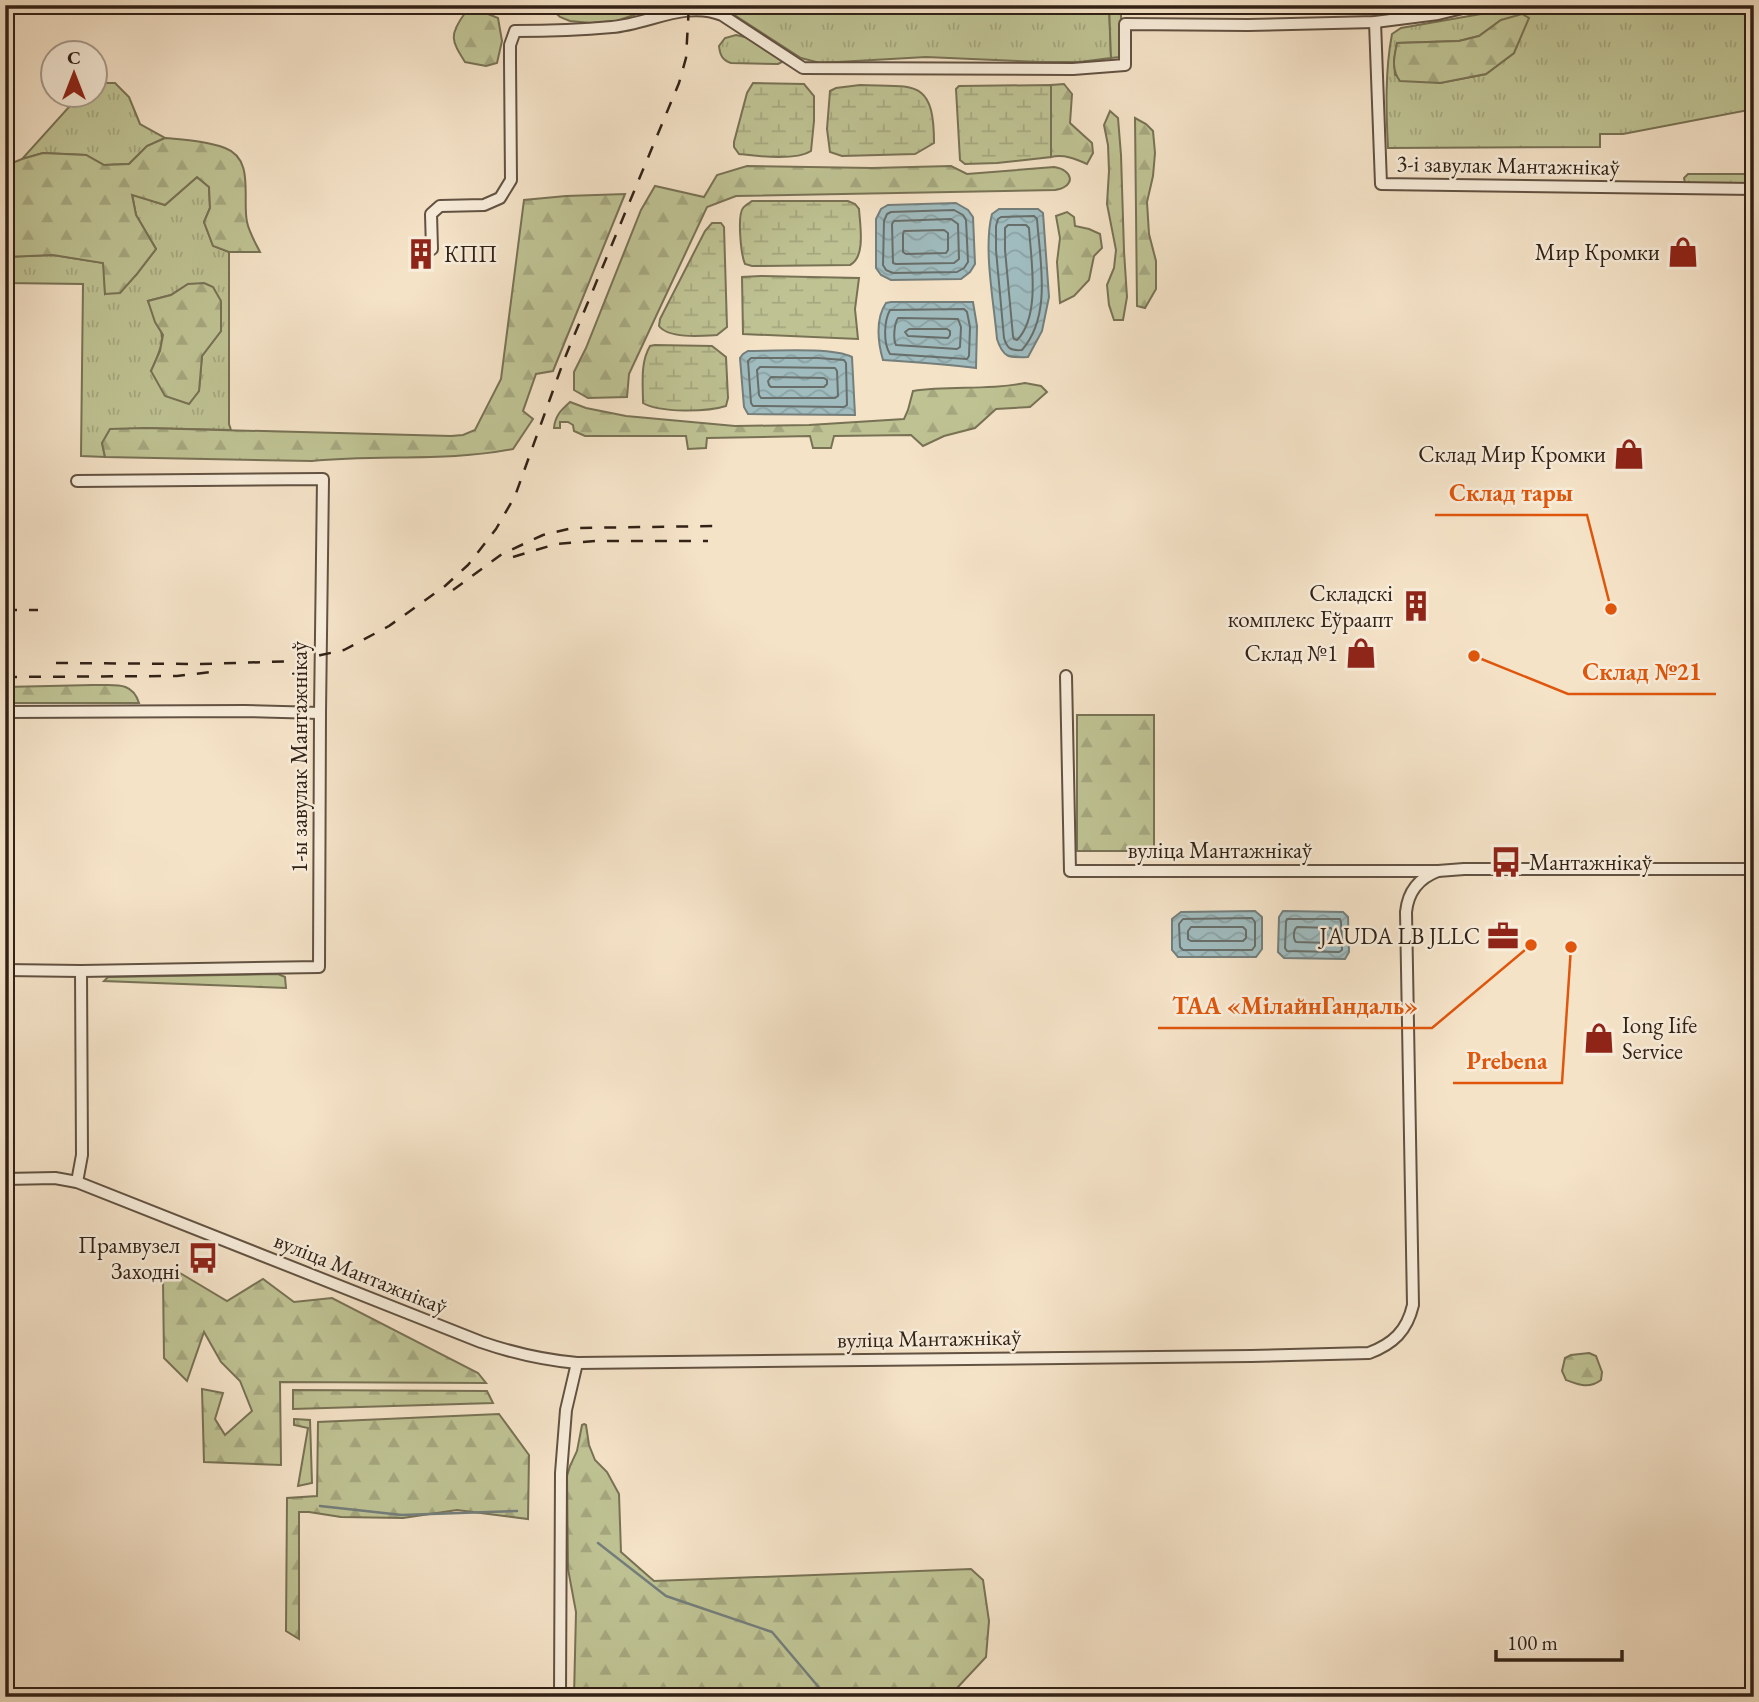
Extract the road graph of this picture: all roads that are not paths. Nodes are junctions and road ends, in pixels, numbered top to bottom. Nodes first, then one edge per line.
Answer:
1 (1475, 5) edge
2 (1375, 22) junction
3 (1754, 189) edge
4 (432, 249) dead end
5 (77, 481) dead end
6 (1066, 676) dead end
7 (5, 712) edge
8 (320, 713) junction
9 (1754, 869) edge
10 (1393, 871) junction
11 (1438, 871) junction
12 (1408, 899) junction
13 (5, 970) edge
14 (81, 971) junction
15 (5, 1179) edge
16 (77, 1182) junction
17 (577, 1363) junction
18 (560, 1697) edge

1 - 2 street
2 - 3 street, 3-і завулак Мантажнікаў
2 - 4 street
5 - 8 street, 1-ы завулак Мантажнікаў
6 - 10 street, вуліца Мантажнікаў
7 - 8 street
8 - 14 street, 1-ы завулак Мантажнікаў
9 - 11 street, вуліца Мантажнікаў
10 - 11 street, вуліца Мантажнікаў
10 - 12 street
11 - 12 street
12 - 17 street, вуліца Мантажнікаў
13 - 14 street, 1-ы завулак Мантажнікаў
14 - 16 street
15 - 16 street, вуліца Мантажнікаў
16 - 17 street, вуліца Мантажнікаў
17 - 18 street

